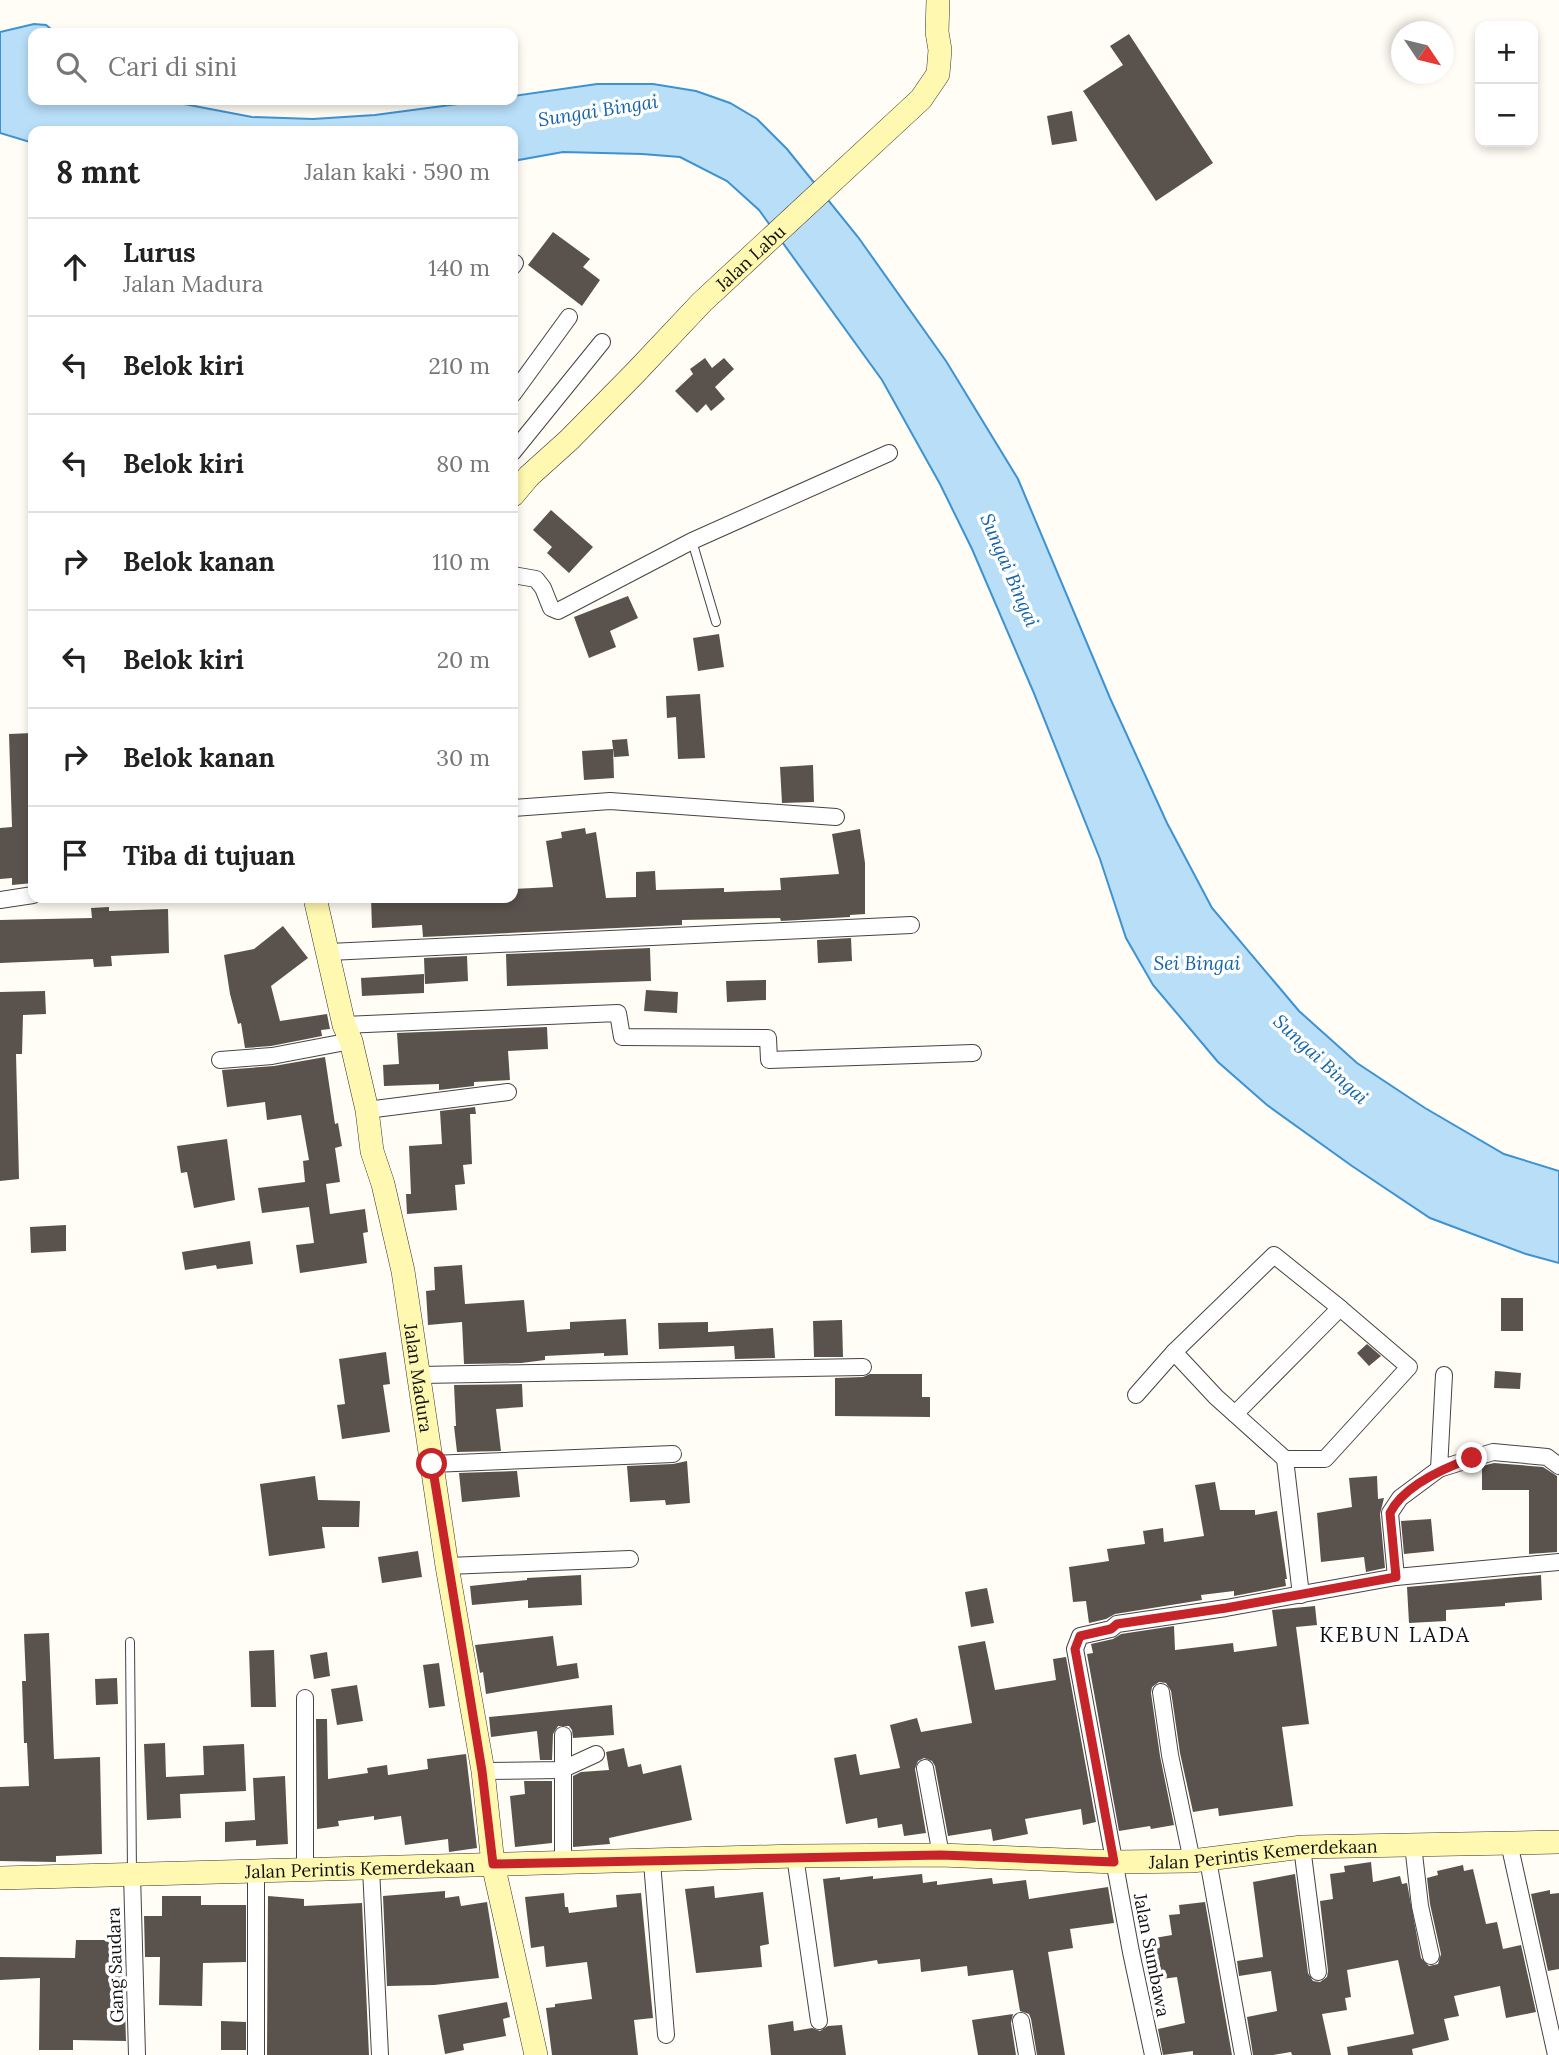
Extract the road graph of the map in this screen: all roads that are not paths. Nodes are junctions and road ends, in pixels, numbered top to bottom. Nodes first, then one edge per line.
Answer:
1 (938, 0) edge
2 (569, 317) dead end
3 (601, 342) dead end
4 (518, 387) edge
5 (518, 447) edge
6 (889, 453) dead end
7 (518, 460) edge
8 (529, 476) junction
9 (518, 489) edge
10 (692, 541) junction
11 (518, 576) edge
12 (716, 622) dead end
13 (518, 808) edge
14 (836, 817) dead end
15 (28, 896) edge
16 (0, 900) edge
17 (316, 903) edge
18 (911, 925) dead end
19 (328, 952) junction
20 (347, 1033) junction
21 (973, 1053) dead end
22 (220, 1060) dead end
23 (508, 1092) dead end
24 (367, 1110) junction
25 (1340, 1308) junction
26 (1174, 1352) junction
27 (863, 1367) dead end
28 (420, 1375) junction
29 (1444, 1375) dead end
30 (1136, 1395) dead end
31 (1235, 1414) junction
32 (673, 1454) dead end
33 (1285, 1459) junction
34 (432, 1464) junction
35 (1559, 1466) edge
36 (1439, 1469) junction
37 (630, 1559) dead end
38 (1559, 1562) edge
39 (447, 1566) junction
40 (1396, 1577) junction
41 (1301, 1595) junction
42 (130, 1642) dead end
43 (1161, 1692) dead end
44 (305, 1698) dead end
45 (563, 1735) dead end
46 (596, 1754) dead end
47 (925, 1768) dead end
48 (561, 1770) junction
49 (482, 1771) junction
50 (1559, 1842) edge
51 (1509, 1843) junction
52 (1413, 1845) junction
53 (1302, 1847) junction
54 (941, 1855) junction
55 (795, 1856) junction
56 (1200, 1860) junction
57 (563, 1861) junction
58 (652, 1862) junction
59 (1114, 1862) junction
60 (493, 1864) junction
61 (371, 1868) junction
62 (305, 1870) junction
63 (256, 1871) junction
64 (132, 1874) junction
65 (0, 1878) edge
66 (1431, 1956) dead end
67 (1318, 1972) dead end
68 (819, 2021) dead end
69 (1021, 2021) dead end
70 (666, 2035) dead end
71 (137, 2055) edge
72 (256, 2055) edge
73 (380, 2055) edge
74 (536, 2055) edge
75 (1027, 2055) edge
76 (1153, 2055) edge
77 (1243, 2055) edge
78 (1556, 2055) edge

1 - 8 street, Jalan Labu
2 - 4 street
3 - 5 street
6 - 10 street
7 - 8 street
8 - 9 street, Jalan Labu
10 - 11 street
10 - 12 lane
13 - 14 street
15 - 16 street
17 - 19 street, Jalan Madura
18 - 19 street
19 - 20 street, Jalan Madura
20 - 21 street
20 - 22 street
20 - 24 street, Jalan Madura
23 - 24 street
24 - 28 street, Jalan Madura
25 - 26 street
25 - 31 street
25 - 33 street
26 - 30 street
26 - 31 street
27 - 28 street
28 - 34 street, Jalan Madura
29 - 36 street
31 - 33 street
32 - 34 street
33 - 41 street
34 - 39 street, Jalan Madura
35 - 36 street
36 - 40 street
37 - 39 street
38 - 40 street
39 - 49 street, Jalan Madura
40 - 41 street
41 - 59 street, Jalan Sumbawa
42 - 64 lane
43 - 56 street
44 - 62 street
45 - 48 street
46 - 48 street
47 - 54 street
48 - 49 street
48 - 57 street
49 - 60 street, Jalan Madura
50 - 51 street, Jalan Perintis Kemerdekaan
51 - 52 street, Jalan Perintis Kemerdekaan
51 - 78 street
52 - 53 street, Jalan Perintis Kemerdekaan
52 - 66 street
53 - 56 street, Jalan Perintis Kemerdekaan
53 - 67 street
54 - 55 street, Jalan Perintis Kemerdekaan
54 - 59 street, Jalan Perintis Kemerdekaan
55 - 58 street, Jalan Perintis Kemerdekaan
55 - 68 street
56 - 59 street, Jalan Perintis Kemerdekaan
56 - 77 street
57 - 58 street, Jalan Perintis Kemerdekaan
57 - 60 street, Jalan Perintis Kemerdekaan
58 - 70 street
59 - 76 street, Jalan Sumbawa
60 - 61 street, Jalan Perintis Kemerdekaan
60 - 74 street, Jalan Madura
61 - 62 street, Jalan Perintis Kemerdekaan
61 - 73 street
62 - 63 street, Jalan Perintis Kemerdekaan
63 - 64 street, Jalan Perintis Kemerdekaan
63 - 72 street
64 - 65 street, Jalan Perintis Kemerdekaan
64 - 71 street, Gang Saudara
69 - 75 street

